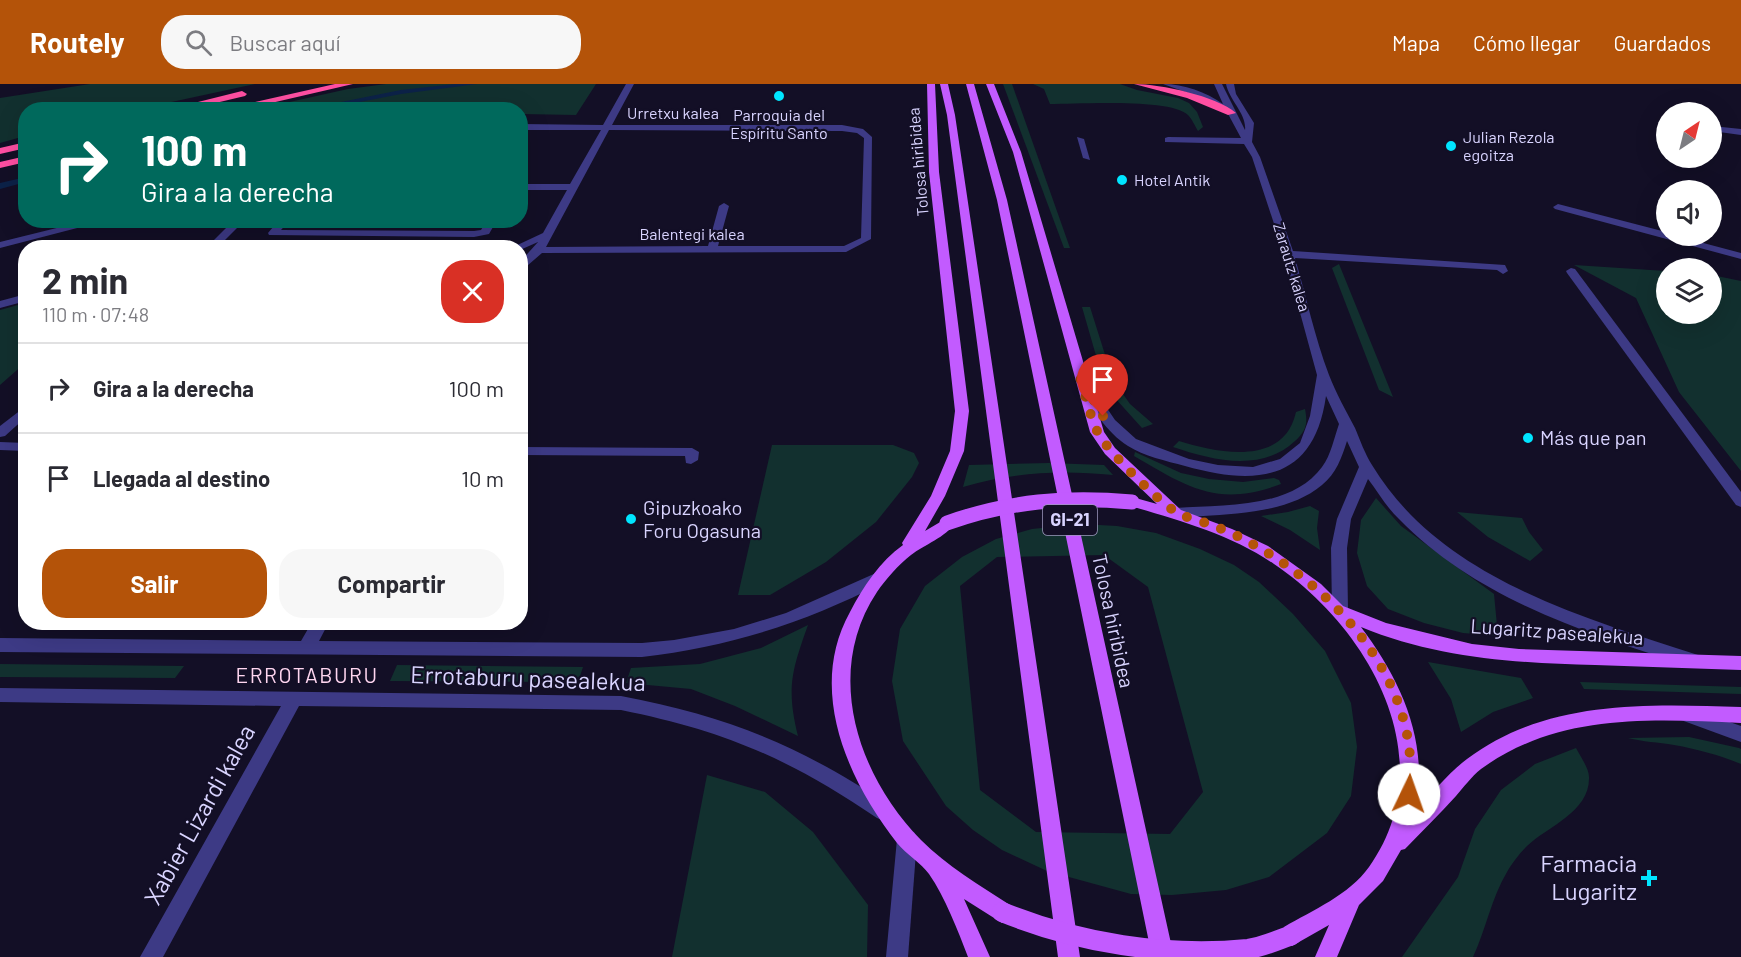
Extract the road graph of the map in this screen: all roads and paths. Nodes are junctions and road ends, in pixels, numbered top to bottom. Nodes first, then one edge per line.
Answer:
1 (348, 84) edge
2 (630, 84) edge
3 (931, 84) edge
4 (944, 84) edge
5 (970, 84) edge
6 (990, 84) edge
7 (1139, 84) edge
8 (1167, 84) edge
9 (1181, 84) edge
10 (1189, 84) edge
11 (1218, 84) edge
12 (1230, 84) edge
13 (250, 92) dead end
14 (206, 102) edge
15 (263, 102) edge
16 (1231, 114) junction
17 (528, 127) edge
18 (606, 128) junction
19 (1722, 130) edge
20 (1741, 132) edge
21 (1080, 139) dead end
22 (1168, 140) dead end
23 (1248, 141) junction
24 (18, 147) edge
25 (0, 152) edge
26 (1087, 158) dead end
27 (18, 161) edge
28 (0, 165) edge
29 (528, 187) edge
30 (573, 187) junction
31 (528, 197) edge
32 (568, 197) junction
33 (724, 206) dead end
34 (1558, 207) dead end
35 (70, 228) edge
36 (231, 228) edge
37 (278, 228) edge
38 (487, 228) edge
39 (1656, 232) edge
40 (546, 235) junction
41 (21, 240) edge
42 (219, 240) edge
43 (18, 241) edge
44 (528, 243) edge
45 (0, 245) edge
46 (1706, 246) edge
47 (712, 249) junction
48 (846, 249) joint
49 (539, 250) junction
50 (1289, 254) junction
51 (1741, 256) edge
52 (528, 261) edge
53 (1503, 271) dead end
54 (1571, 271) dead end
55 (18, 299) edge
56 (0, 305) edge
57 (1079, 374) junction
58 (1323, 375) junction
59 (18, 417) edge
60 (1346, 424) junction
61 (0, 433) edge
62 (0, 446) edge
63 (18, 447) edge
64 (528, 451) edge
65 (690, 460) dead end
66 (1366, 467) junction
67 (1741, 502) edge
68 (1176, 513) junction
69 (907, 548) junction
70 (876, 579) junction
71 (1340, 610) junction
72 (316, 630) edge
73 (0, 645) edge
74 (306, 648) junction
75 (1700, 662) junction
76 (1741, 663) edge
77 (0, 695) edge
78 (294, 699) junction
79 (1681, 713) junction
80 (1741, 715) edge
81 (1741, 734) edge
82 (885, 812) junction
83 (906, 839) junction
84 (1393, 846) junction
85 (937, 868) junction
86 (1351, 899) junction
87 (151, 957) edge
88 (897, 957) edge
89 (979, 957) edge
90 (1069, 957) edge
91 (1163, 957) edge
92 (1326, 957) edge

1 - 15 highway
2 - 18 street
3 - 69 main road, Tolosa hiribidea
4 - 90 main road, Tolosa hiribidea
5 - 91 main road, Tolosa hiribidea / GI-21
6 - 57 main road
7 - 16 highway
8 - 16 street, Zarautz kalea
9 - 10 street
11 - 16 street, Zarautz kalea
12 - 23 street
13 - 14 highway
16 - 23 street, Zarautz kalea
17 - 18 street, Urretxu kalea
18 - 30 street
18 - 48 street, Urretxu kalea
19 - 20 street
21 - 26 street
22 - 23 street
23 - 50 street, Zarautz kalea
24 - 25 highway
27 - 28 highway
29 - 30 street
30 - 32 street
31 - 32 street
32 - 40 street
33 - 47 street
34 - 39 street
35 - 41 street
36 - 42 street
37 - 38 street
40 - 44 street
40 - 49 street
43 - 45 street
46 - 51 street
47 - 48 street, Balentegi kalea
47 - 49 street, Balentegi kalea
49 - 52 street
50 - 53 street
50 - 58 street, Zarautz kalea
54 - 67 street
55 - 56 street
57 - 58 street
57 - 68 main road
58 - 60 street, Zarautz kalea
59 - 61 street
60 - 66 street, Zarautz kalea
60 - 68 street
62 - 63 street
64 - 65 street
66 - 71 street
66 - 75 street, Zarautz kalea
68 - 69 main road, bridge
68 - 71 main road
69 - 70 main road
70 - 74 street, Errotaburu pasealekua
70 - 82 main road
71 - 75 main road, Lugaritz pasealekua
71 - 84 main road
72 - 74 street
73 - 74 street, Errotaburu pasealekua
75 - 76 main road, Lugaritz pasealekua
77 - 78 street, Errotaburu pasealekua
78 - 82 street, Errotaburu pasealekua
78 - 87 street, Xabier Lizardi kalea
79 - 80 main road
79 - 81 street
79 - 84 main road
82 - 83 main road
83 - 85 main road
83 - 88 street
84 - 86 main road
85 - 86 main road, bridge
85 - 89 main road
86 - 92 main road

